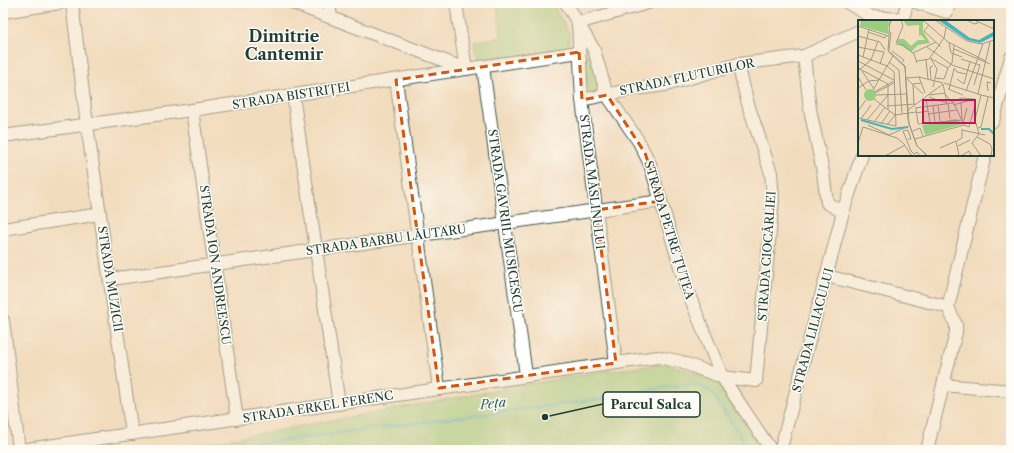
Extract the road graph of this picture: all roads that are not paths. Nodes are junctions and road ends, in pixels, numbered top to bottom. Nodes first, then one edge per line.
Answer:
1 (60, 3) edge
2 (72, 3) edge
3 (292, 3) edge
4 (329, 3) edge
5 (456, 3) edge
6 (566, 3) edge
7 (648, 3) edge
8 (848, 3) edge
9 (907, 3) edge
10 (918, 3) edge
11 (949, 3) edge
12 (3, 12) edge
13 (331, 17) junction
14 (871, 19) edge
15 (578, 23) junction
16 (858, 31) edge
17 (579, 52) junction
18 (804, 56) junction
19 (1011, 57) edge
20 (738, 64) junction
21 (483, 67) junction
22 (466, 69) junction
23 (396, 80) junction
24 (293, 95) junction
25 (607, 95) junction
26 (582, 100) junction
27 (192, 110) junction
28 (994, 115) edge
29 (87, 125) junction
30 (3, 136) edge
31 (862, 156) edge
32 (985, 156) edge
33 (661, 201) junction
34 (596, 210) junction
35 (843, 212) junction
36 (100, 214) junction
37 (505, 224) junction
38 (3, 229) edge
39 (417, 236) junction
40 (316, 250) junction
41 (215, 264) junction
42 (827, 276) junction
43 (111, 279) junction
44 (948, 307) junction
45 (3, 320) edge
46 (616, 363) junction
47 (526, 376) junction
48 (722, 377) junction
49 (756, 381) joint
50 (943, 385) junction
51 (439, 388) junction
52 (1011, 391) edge
53 (339, 404) junction
54 (237, 419) junction
55 (132, 434) junction
56 (776, 449) edge
57 (20, 450) edge
58 (927, 450) edge

1 - 12 street
2 - 29 street, STRADA MUZICII
3 - 13 street
4 - 13 street
5 - 22 street
6 - 15 street, STRADA MĂSLINULUI
7 - 15 street
8 - 14 street
9 - 14 street
10 - 11 street
13 - 22 street
15 - 17 street, STRADA MĂSLINULUI
15 - 25 street, STRADA PETRE ȚUȚEA
16 - 18 street, STRADA FLUTURILOR
17 - 21 street, STRADA BISTRIȚEI
17 - 26 street, STRADA MĂSLINULUI
18 - 20 street, STRADA FLUTURILOR
18 - 35 street
19 - 28 street
20 - 25 street, STRADA FLUTURILOR
20 - 49 street, STRADA CIOCÂRLIEI
21 - 22 street, STRADA BISTRIȚEI
21 - 37 street, STRADA GAVRIIL MUSICESCU
22 - 23 street, STRADA BISTRIȚEI
23 - 24 street, STRADA BISTRIȚEI
23 - 39 street
24 - 27 street, STRADA BISTRIȚEI
24 - 40 street
25 - 26 street, STRADA FLUTURILOR
25 - 33 street, STRADA PETRE ȚUȚEA
26 - 34 street, STRADA MĂSLINULUI
27 - 29 street, STRADA BISTRIȚEI
27 - 41 street, STRADA ION ANDREESCU
29 - 30 street, STRADA BISTRIȚEI
29 - 36 street, STRADA MUZICII
31 - 35 street, STRADA LILIACULUI
32 - 44 street
33 - 34 street, STRADA BARBU LĂUTARU
33 - 48 street, STRADA PETRE ȚUȚEA
34 - 37 street, STRADA BARBU LĂUTARU
34 - 46 street, STRADA MĂSLINULUI
35 - 42 street, STRADA LILIACULUI
36 - 38 street
36 - 43 street, STRADA MUZICII
37 - 39 street, STRADA BARBU LĂUTARU
37 - 47 street, STRADA GAVRIIL MUSICESCU
39 - 40 street, STRADA BARBU LĂUTARU
39 - 51 street
40 - 41 street, STRADA BARBU LĂUTARU
40 - 53 street
41 - 43 street, STRADA BARBU LĂUTARU
41 - 54 street, STRADA ION ANDREESCU
42 - 44 street
42 - 56 street, STRADA LILIACULUI
43 - 55 street, STRADA MUZICII
44 - 50 street
45 - 57 street
46 - 47 street, STRADA ERKEL FERENC
46 - 48 street, STRADA ERKEL FERENC
47 - 51 street, STRADA ERKEL FERENC
48 - 49 street, STRADA ERKEL FERENC
48 - 56 street, STRADA PETRE ȚUȚEA
50 - 52 street
50 - 58 street
51 - 53 street, STRADA ERKEL FERENC
53 - 54 street, STRADA ERKEL FERENC
54 - 55 street, STRADA ERKEL FERENC
55 - 57 street, STRADA ERKEL FERENC

